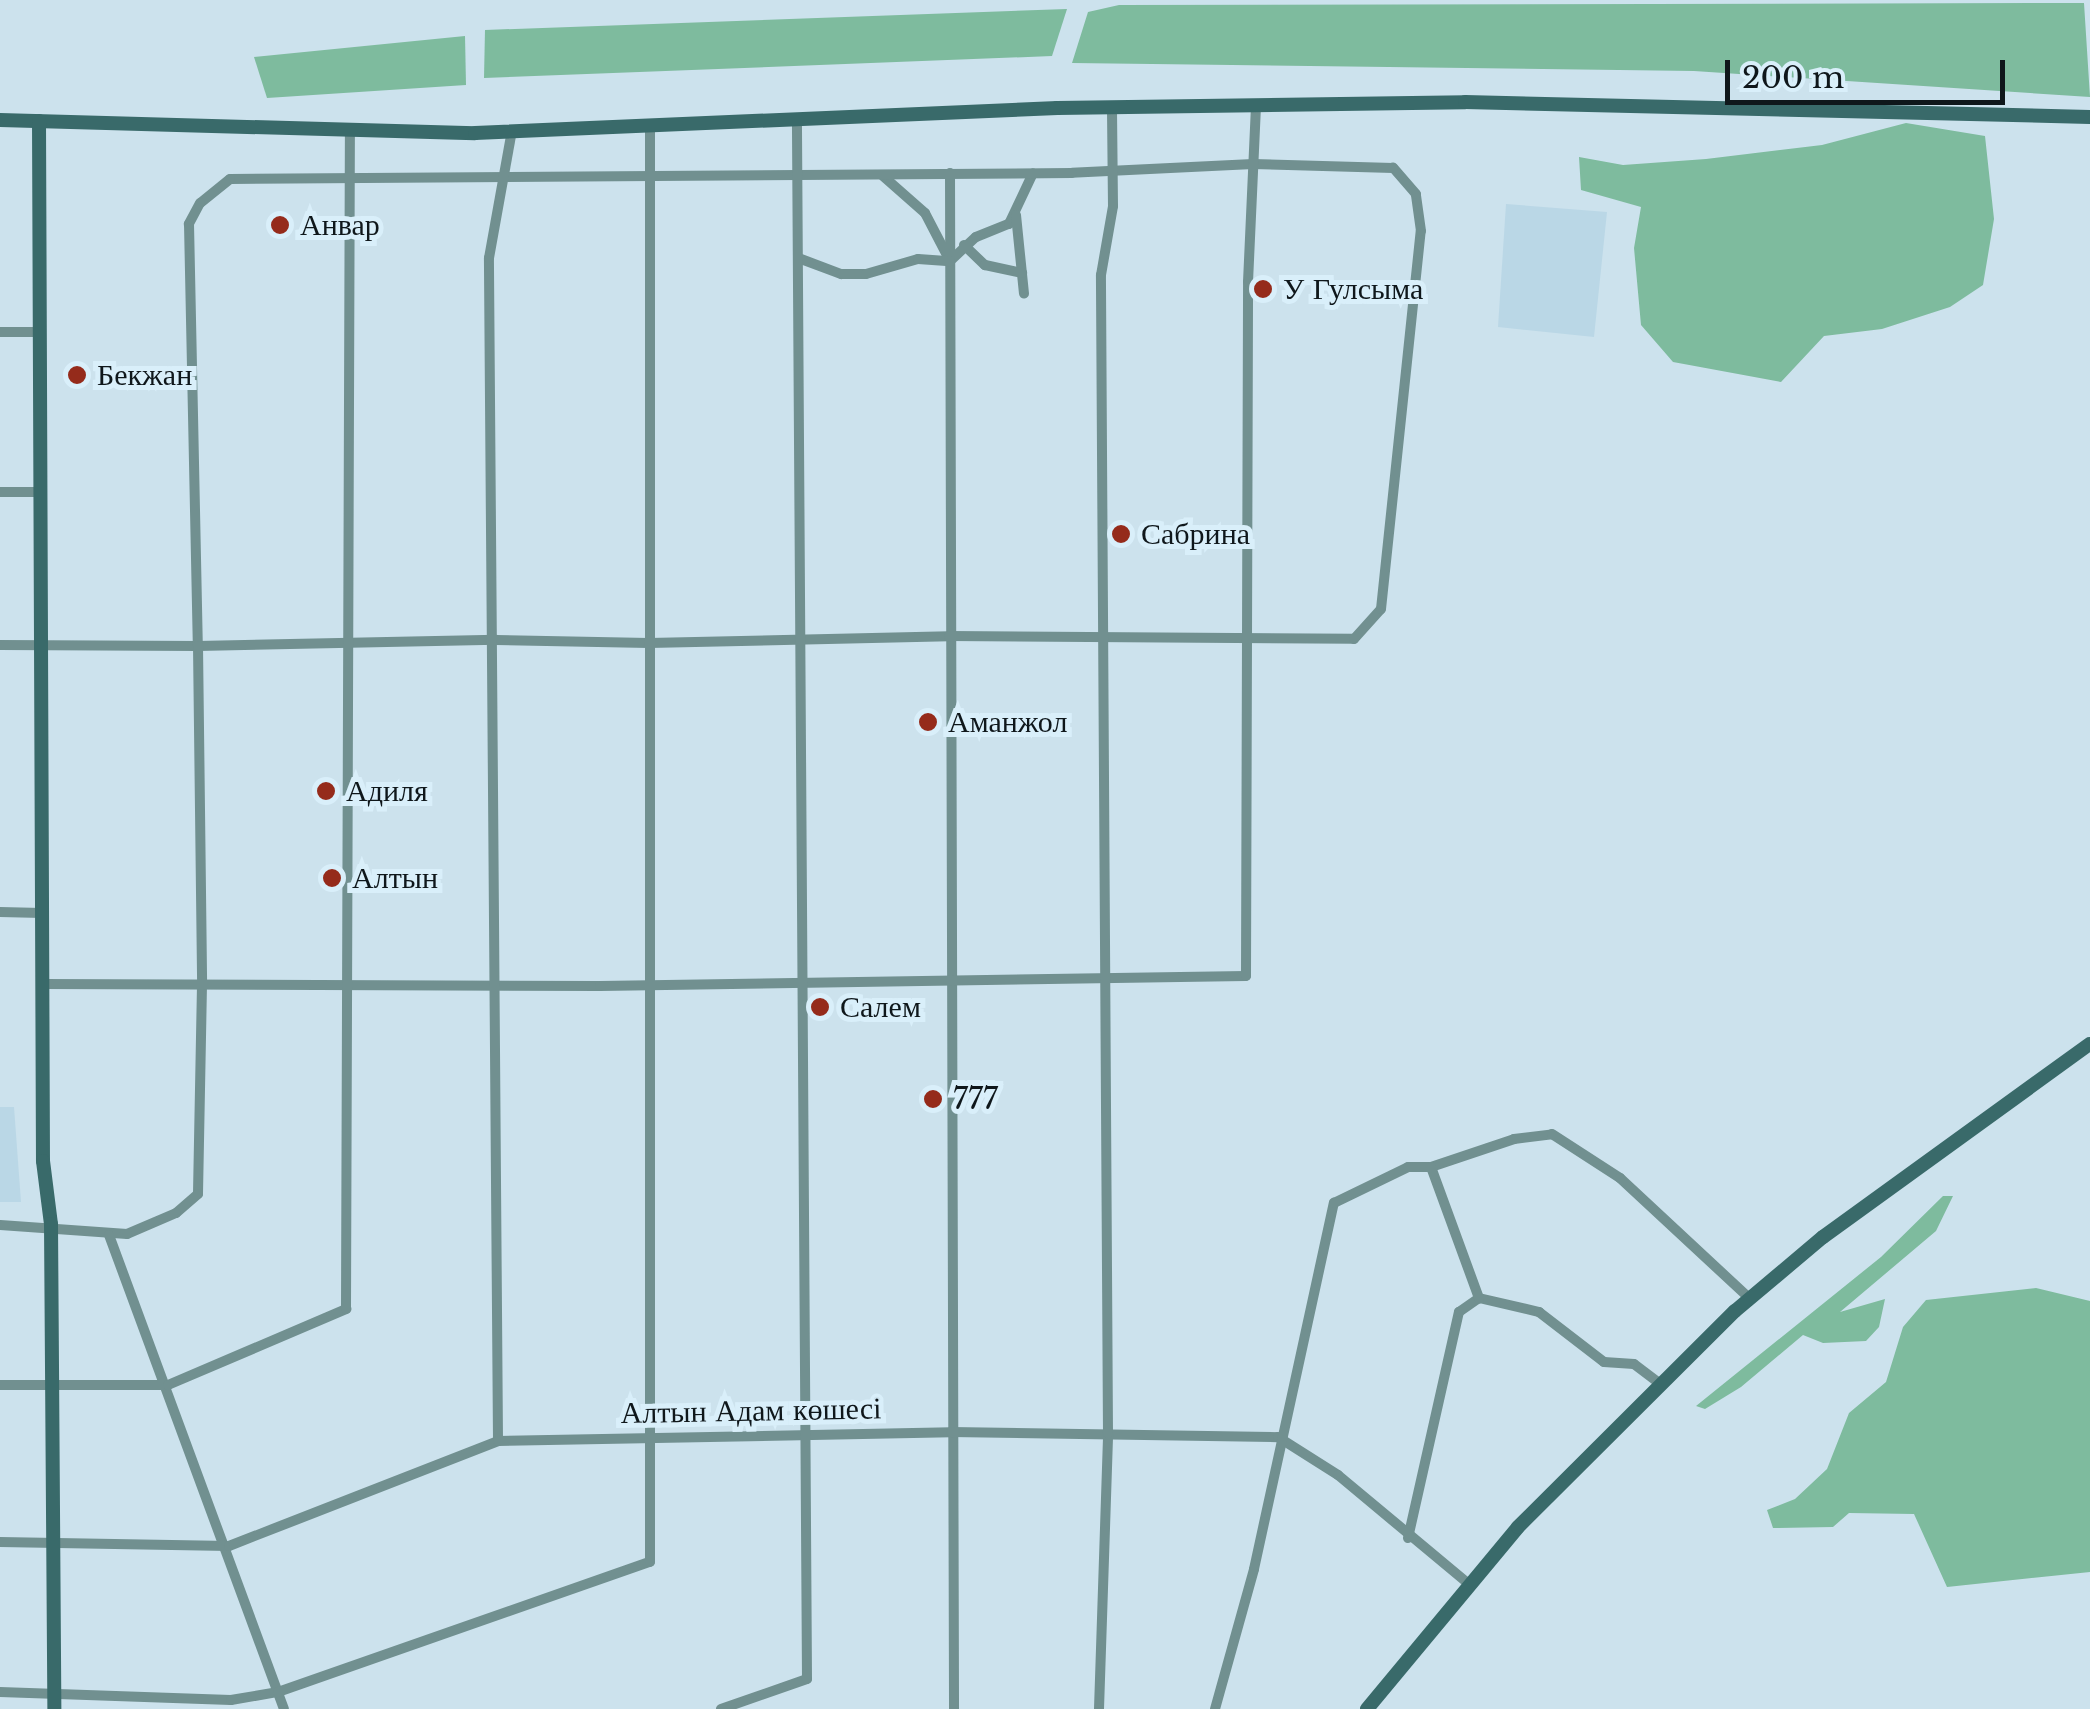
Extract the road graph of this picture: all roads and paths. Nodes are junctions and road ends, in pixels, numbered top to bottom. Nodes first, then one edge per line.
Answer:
1 (1256, 104) junction
2 (1112, 107) junction
3 (2090, 116) edge
4 (0, 120) edge
5 (796, 120) junction
6 (39, 121) junction
7 (512, 130) junction
8 (650, 130) junction
9 (350, 131) junction
10 (1253, 164) junction
11 (1110, 170) junction
12 (950, 173) junction
13 (1032, 173) junction
14 (347, 174) junction
15 (652, 174) junction
16 (801, 175) junction
17 (882, 176) junction
18 (502, 177) junction
19 (1016, 214) junction
20 (964, 245) junction
21 (800, 259) junction
22 (950, 261) junction
23 (1022, 274) junction
24 (1024, 294) dead end
25 (0, 332) edge
26 (41, 332) junction
27 (0, 492) edge
28 (42, 492) junction
29 (949, 636) junction
30 (800, 638) junction
31 (1100, 638) junction
32 (496, 640) junction
33 (346, 641) junction
34 (1248, 642) junction
35 (649, 643) junction
36 (0, 645) edge
37 (42, 645) junction
38 (198, 646) junction
39 (0, 912) edge
40 (42, 913) junction
41 (1101, 978) junction
42 (951, 980) junction
43 (801, 983) junction
44 (42, 984) junction
45 (202, 984) junction
46 (348, 985) junction
47 (500, 985) junction
48 (650, 985) junction
49 (2090, 1044) edge
50 (1431, 1167) junction
51 (51, 1224) junction
52 (0, 1225) edge
53 (109, 1235) junction
54 (1479, 1298) junction
55 (1750, 1299) junction
56 (1659, 1383) junction
57 (48, 1384) junction
58 (0, 1385) edge
59 (168, 1386) junction
60 (951, 1432) junction
61 (1108, 1434) junction
62 (806, 1435) junction
63 (1278, 1437) junction
64 (651, 1438) junction
65 (498, 1441) junction
66 (1408, 1538) junction
67 (0, 1542) edge
68 (50, 1542) junction
69 (228, 1546) junction
70 (1471, 1586) junction
71 (0, 1692) edge
72 (54, 1692) junction
73 (278, 1692) junction
74 (763, 1694) junction
75 (54, 1709) edge
76 (284, 1709) edge
77 (721, 1709) edge
78 (768, 1709) edge
79 (954, 1709) edge
80 (1100, 1709) edge
81 (1215, 1709) edge
82 (1368, 1709) edge

1 - 2 main road
1 - 3 main road
1 - 10 street
2 - 5 main road
2 - 11 street
4 - 6 main road
5 - 8 main road
5 - 16 street
6 - 9 main road
6 - 26 main road
7 - 8 main road
7 - 9 main road
7 - 18 street
8 - 15 street
9 - 14 street
10 - 11 street
10 - 34 street
10 - 34 street
11 - 13 street
11 - 31 street
12 - 13 street
12 - 17 street
12 - 22 street
13 - 19 street
14 - 18 street
14 - 33 street
14 - 38 street
15 - 16 street
15 - 18 street
15 - 35 street
16 - 17 street
16 - 21 street
17 - 22 street
18 - 32 street
19 - 20 street
19 - 23 street
20 - 22 street
20 - 23 street
21 - 22 street
21 - 30 street
22 - 29 street
23 - 24 street
25 - 26 street
26 - 28 main road
27 - 28 street
28 - 37 main road
29 - 30 street
29 - 31 street
29 - 42 street
30 - 35 street
30 - 43 street
31 - 34 street
31 - 41 street
32 - 33 street
32 - 35 street
32 - 47 street
33 - 38 street
33 - 46 street
34 - 41 street
35 - 48 street
36 - 37 street
37 - 38 street
37 - 40 main road
38 - 45 street
39 - 40 street
40 - 44 main road
41 - 42 street
41 - 61 street
42 - 43 street
42 - 60 street
43 - 48 street
43 - 62 street
44 - 45 street
44 - 51 main road
45 - 46 street
45 - 53 street
46 - 47 street
46 - 59 street
47 - 48 street
47 - 65 street
48 - 64 street
49 - 55 main road
50 - 54 street
50 - 55 street
50 - 63 street
51 - 52 street
51 - 53 street
51 - 57 main road
53 - 59 street
54 - 56 street
54 - 66 street
55 - 56 main road
56 - 70 main road
57 - 58 street
57 - 59 street
57 - 68 main road
59 - 69 street
60 - 61 street, Алтын Адам көшесі
60 - 62 street, Алтын Адам көшесі
60 - 79 street
61 - 63 street, Алтын Адам көшесі
61 - 80 street
62 - 64 street, Алтын Адам көшесі
62 - 74 street
63 - 66 street
63 - 81 street
64 - 65 street, Алтын Адам көшесі
64 - 73 street
65 - 69 street, Алтын Адам көшесі
66 - 70 street
67 - 68 street, Алтын Адам көшесі
68 - 69 street, Алтын Адам көшесі
68 - 72 main road
69 - 73 street
70 - 82 main road
71 - 72 street
72 - 73 street
72 - 75 main road
73 - 76 street
74 - 77 street
74 - 78 street

